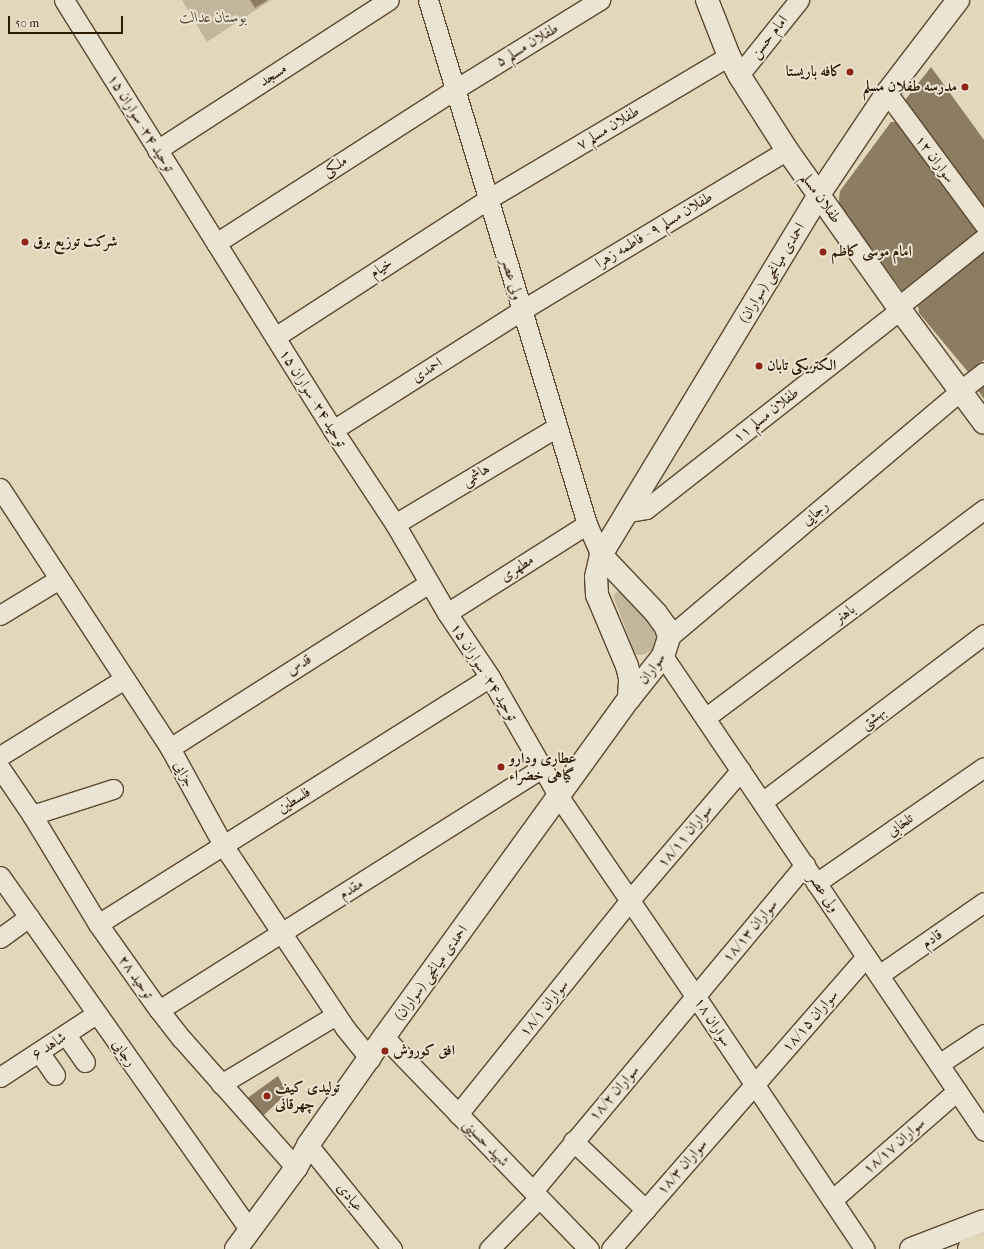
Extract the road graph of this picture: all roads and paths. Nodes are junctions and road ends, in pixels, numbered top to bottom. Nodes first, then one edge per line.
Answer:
1 (64, 0) edge
2 (389, 0) edge
3 (428, 0) edge
4 (600, 0) edge
5 (707, 0) edge
6 (799, 0) edge
7 (958, 0) edge
8 (729, 56) junction
9 (739, 75) junction
10 (454, 90) junction
11 (887, 93) junction
12 (157, 150) junction
13 (787, 150) junction
14 (818, 196) junction
15 (488, 199) junction
16 (984, 224) edge
17 (984, 238) edge
18 (216, 243) junction
19 (899, 308) junction
20 (522, 310) junction
21 (275, 337) junction
22 (984, 372) edge
23 (961, 390) junction
24 (984, 423) edge
25 (557, 427) junction
26 (333, 430) junction
27 (0, 488) edge
28 (984, 509) edge
29 (628, 512) junction
30 (395, 524) junction
31 (587, 524) junction
32 (601, 555) junction
33 (59, 580) junction
34 (429, 583) junction
35 (447, 613) junction
36 (0, 615) edge
37 (984, 634) edge
38 (666, 646) junction
39 (490, 677) junction
40 (124, 679) junction
41 (629, 699) junction
42 (705, 718) junction
43 (170, 748) junction
44 (0, 756) edge
45 (984, 767) edge
46 (0, 768) edge
47 (542, 768) junction
48 (741, 770) junction
49 (113, 789) dead end
50 (559, 797) junction
51 (762, 802) junction
52 (32, 815) junction
53 (223, 845) junction
54 (805, 865) junction
55 (0, 876) edge
56 (816, 883) junction
57 (629, 901) junction
58 (984, 902) edge
59 (29, 917) junction
60 (98, 924) junction
61 (280, 934) junction
62 (0, 938) edge
63 (866, 957) junction
64 (879, 975) junction
65 (696, 997) junction
66 (159, 1010) junction
67 (96, 1014) junction
68 (336, 1015) junction
69 (984, 1034) edge
70 (66, 1035) junction
71 (384, 1037) junction
72 (39, 1052) junction
73 (370, 1059) junction
74 (85, 1062) dead end
75 (939, 1064) junction
76 (55, 1075) dead end
77 (0, 1077) edge
78 (221, 1084) junction
79 (753, 1085) junction
80 (957, 1091) junction
81 (458, 1114) junction
82 (984, 1131) edge
83 (573, 1141) junction
84 (308, 1145) junction
85 (296, 1168) junction
86 (536, 1194) junction
87 (832, 1200) junction
88 (646, 1210) junction
89 (984, 1221) edge
90 (249, 1230) junction
91 (984, 1244) edge
92 (236, 1249) edge
93 (392, 1249) edge
94 (488, 1249) edge
95 (589, 1249) edge
96 (611, 1249) edge
97 (865, 1249) edge
98 (911, 1249) edge
99 (969, 1249) edge

1 - 12 street, توحید ۲۴- سواران ۱۵
2 - 12 street, مسجد
3 - 10 street, ولی عصر
4 - 10 street, طفلان مسلم ۵
5 - 8 street, طفلان مسلم
6 - 9 street, امام حسن
7 - 11 street, احمدی میانجی (سواران)
8 - 9 street, طفلان مسلم
8 - 15 street, طفلان مسلم ۷
9 - 13 street, طفلان مسلم
10 - 15 street, ولی عصر
10 - 18 street, ملکی
11 - 14 street, احمدی میانجی (سواران)
11 - 16 street, سواران ۱۲
12 - 18 street, توحید ۲۴- سواران ۱۵
13 - 14 street, طفلان مسلم
13 - 20 street, طفلان مسلم ۹ - فاطمه زهرا
14 - 19 street, طفلان مسلم
14 - 29 street, احمدی میانجی (سواران)
15 - 20 street, ولی عصر
15 - 21 street, خیام
17 - 19 street, طفلان مسلم ۱۱
18 - 21 street, توحید ۲۴- سواران ۱۵
19 - 23 street, طفلان مسلم
19 - 29 street, طفلان مسلم ۱۱
20 - 25 street, ولی عصر
20 - 26 street, احمدی
21 - 26 street, توحید ۲۴- سواران ۱۵
22 - 23 street, رجایی
23 - 24 street, طفلان مسلم
23 - 38 street, رجایی
25 - 30 street, هاشمی
25 - 31 street, ولی عصر
26 - 30 street, توحید ۲۴- سواران ۱۵
27 - 33 street, جزایی
28 - 42 street, باهنر
29 - 32 street, احمدی میانجی (سواران)
30 - 34 street, توحید ۲۴- سواران ۱۵
31 - 32 street, ولی عصر
31 - 35 street, مطهری
32 - 38 street
32 - 41 street, احمدی میانجی (سواران)
33 - 36 street
33 - 40 street, جزایی
34 - 35 street, توحید ۲۴- سواران ۱۵
34 - 43 street, قدس
35 - 39 street, توحید ۲۴- سواران ۱۵
37 - 51 street, بهشتی
38 - 41 street, سواران
38 - 42 street, ولی عصر
39 - 47 street, توحید ۲۴- سواران ۱۵
39 - 53 street, فلسطین
40 - 43 street, جزایی
40 - 44 street
41 - 50 street, احمدی میانجی (سواران)
42 - 48 street, ولی عصر
43 - 53 street, جزایی
45 - 56 street, تلخابی
46 - 52 street, توحید ۲۸
47 - 50 street, توحید ۲۴- سواران ۱۵
47 - 61 street, مقدم
48 - 51 street, ولی عصر
48 - 57 street, سواران ۱۸/۱۱
49 - 52 street
50 - 57 street, سواران ۱۸
50 - 71 street, احمدی میانجی (سواران)
51 - 54 street, ولی عصر
52 - 60 street, توحید ۲۸
53 - 60 street, فلسطین
53 - 61 street, جزایی
54 - 56 street, ولی عصر
54 - 65 street, سواران ۱۸/۱۳
55 - 59 street, رجایی
56 - 63 street, ولی عصر
57 - 65 street, سواران ۱۸
57 - 81 street, سواران ۱۸/۱
58 - 64 street, قادم
59 - 62 street
59 - 67 street, رجایی
60 - 66 street, توحید ۲۸
61 - 66 street, مقدم
61 - 68 street, جزایی
63 - 64 street, ولی عصر
63 - 79 street, سواران ۱۸/۱۵
64 - 75 street, ولی عصر
65 - 79 street, سواران ۱۸
65 - 83 street, سواران ۱۸/۲
66 - 78 street, توحید ۲۸
67 - 70 street, شاهد ۶
67 - 90 street, رجایی
68 - 73 street, جزایی
68 - 78 street
69 - 75 street
70 - 72 street, شاهد ۶
70 - 74 street
71 - 73 street, احمدی میانجی (سواران)
71 - 81 street, شهید حسینی
72 - 76 street
72 - 77 street, شاهد ۶
73 - 84 street, احمدی میانجی (سواران)
75 - 80 street, ولی عصر
78 - 85 street, توحید ۲۸
79 - 87 street, سواران ۱۸
79 - 88 street, سواران ۱۸/۳
80 - 82 street, ولی عصر
80 - 87 street, سواران ۱۸/۱۷
81 - 86 street, شهید حسینی
83 - 86 street, سواران ۱۸/۲
83 - 88 street
84 - 85 street, احمدی میانجی (سواران)
84 - 93 street, عبادی
85 - 90 street, احمدی میانجی (سواران)
86 - 94 street, سواران ۱۸/۲
86 - 95 street, شهید حسینی
87 - 97 street, سواران ۱۸
88 - 96 street, سواران ۱۸/۳
89 - 98 street
90 - 92 street, احمدی میانجی (سواران)
91 - 99 main road

